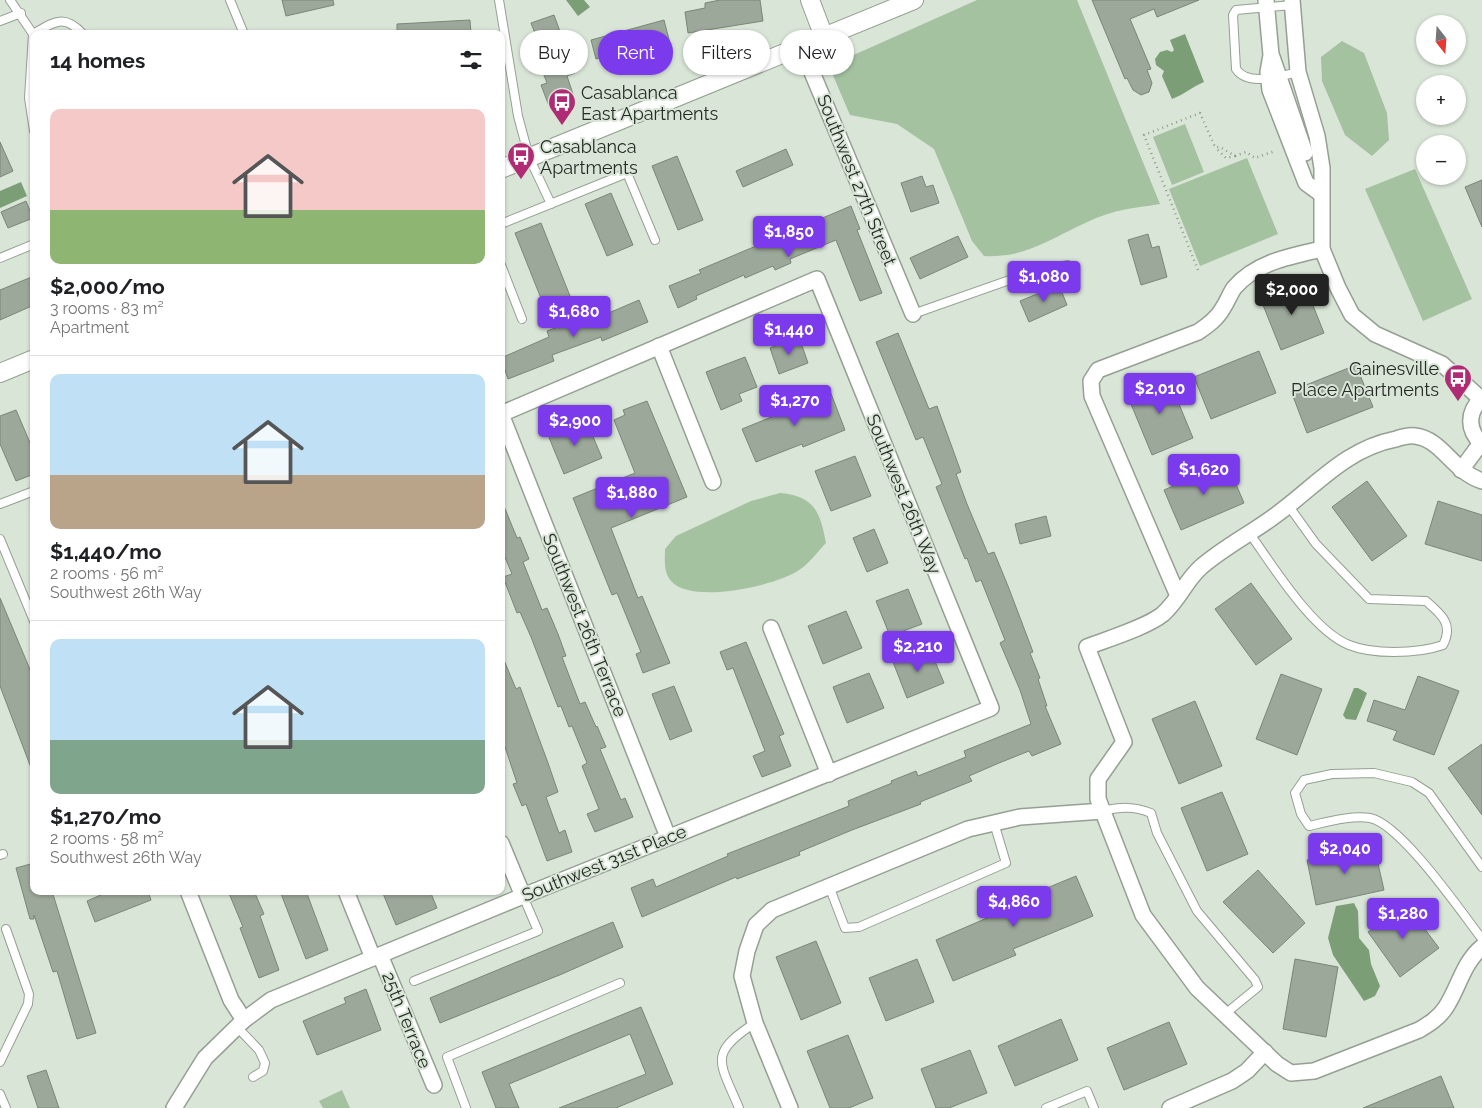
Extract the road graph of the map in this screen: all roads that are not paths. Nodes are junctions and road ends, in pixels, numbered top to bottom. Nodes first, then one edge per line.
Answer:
1 (10, 0) edge
2 (230, 0) edge
3 (499, 0) edge
4 (810, 0) edge
5 (914, 0) edge
6 (1267, 3) edge
7 (1292, 3) edge
8 (21, 13) junction
9 (0, 21) edge
10 (31, 30) edge
11 (40, 30) edge
12 (78, 30) edge
13 (242, 30) edge
14 (502, 30) edge
15 (821, 30) edge
16 (841, 30) edge
17 (780, 55) edge
18 (30, 62) edge
19 (505, 68) edge
20 (1298, 72) junction
21 (813, 75) edge
22 (1274, 77) junction
23 (1308, 104) junction
24 (30, 105) edge
25 (1290, 109) junction
26 (529, 157) junction
27 (505, 167) edge
28 (1321, 194) junction
29 (551, 204) junction
30 (505, 222) edge
31 (655, 240) dead end
32 (30, 246) edge
33 (1322, 249) junction
34 (0, 258) edge
35 (1068, 265) dead end
36 (505, 275) edge
37 (913, 314) joint
38 (522, 319) dead end
39 (659, 346) junction
40 (30, 361) edge
41 (0, 373) edge
42 (1482, 399) edge
43 (505, 412) edge
44 (505, 424) edge
45 (1481, 444) edge
46 (1461, 470) junction
47 (1482, 481) edge
48 (713, 482) dead end
49 (30, 493) edge
50 (0, 504) edge
51 (1288, 506) junction
52 (1250, 534) junction
53 (0, 539) edge
54 (1178, 596) junction
55 (30, 611) edge
56 (771, 628) dead end
57 (991, 708) joint
58 (829, 774) junction
59 (1103, 810) junction
60 (994, 823) junction
61 (668, 837) junction
62 (505, 853) edge
63 (1482, 867) edge
64 (829, 886) junction
65 (190, 895) edge
66 (348, 895) edge
67 (522, 896) junction
68 (6, 929) dead end
69 (1482, 939) edge
70 (1482, 947) edge
71 (377, 957) junction
72 (414, 981) dead end
73 (620, 983) dead end
74 (1225, 1014) junction
75 (240, 1023) junction
76 (755, 1023) junction
77 (1264, 1052) junction
78 (0, 1062) edge
79 (253, 1077) dead end
80 (434, 1085) dead end
81 (0, 1094) edge
82 (6, 1108) edge
83 (174, 1108) edge
84 (466, 1108) edge
85 (739, 1108) edge
86 (790, 1108) edge
87 (1046, 1108) edge
88 (1094, 1108) edge
89 (1170, 1108) edge

1 - 8 lane
2 - 13 lane
3 - 14 lane
4 - 15 street
5 - 16 street
6 - 7 lane
6 - 22 street
6 - 22 lane
7 - 20 street
8 - 9 lane
8 - 10 lane
11 - 12 lane
17 - 26 street
18 - 24 lane
19 - 26 lane
20 - 22 lane
20 - 23 street
21 - 37 street, Southwest 27th Street
22 - 25 street
22 - 28 street
23 - 25 street
23 - 28 street
25 - 28 street
26 - 27 street
26 - 29 lane
28 - 33 street
29 - 30 lane
29 - 31 lane
32 - 34 lane
33 - 42 street
33 - 54 street
35 - 37 lane
36 - 38 lane
39 - 43 street
39 - 48 street
39 - 57 street, Southwest 26th Way
40 - 41 street
42 - 45 street
44 - 61 street, Southwest 26th Terrace
45 - 46 street
46 - 47 street
46 - 51 street
49 - 50 lane
51 - 52 street
51 - 52 lane
52 - 54 street
53 - 55 lane
54 - 59 street
56 - 58 street
57 - 58 street, Southwest 31st Place
58 - 61 street, Southwest 31st Place
59 - 60 street
59 - 74 street
59 - 74 lane
60 - 64 street
60 - 64 lane
61 - 67 street, Southwest 31st Place
62 - 67 street
63 - 69 lane
64 - 76 street
65 - 75 street
66 - 71 street, 25th Terrace
67 - 71 street, Southwest 31st Place
67 - 72 lane
68 - 78 lane
70 - 77 street
71 - 75 street, Southwest 31st Place
71 - 80 street, 25th Terrace
73 - 84 lane
74 - 77 street
75 - 79 lane
75 - 83 street, Southwest 31st Place
76 - 85 lane
76 - 86 street
77 - 89 street
81 - 82 lane
87 - 88 lane

